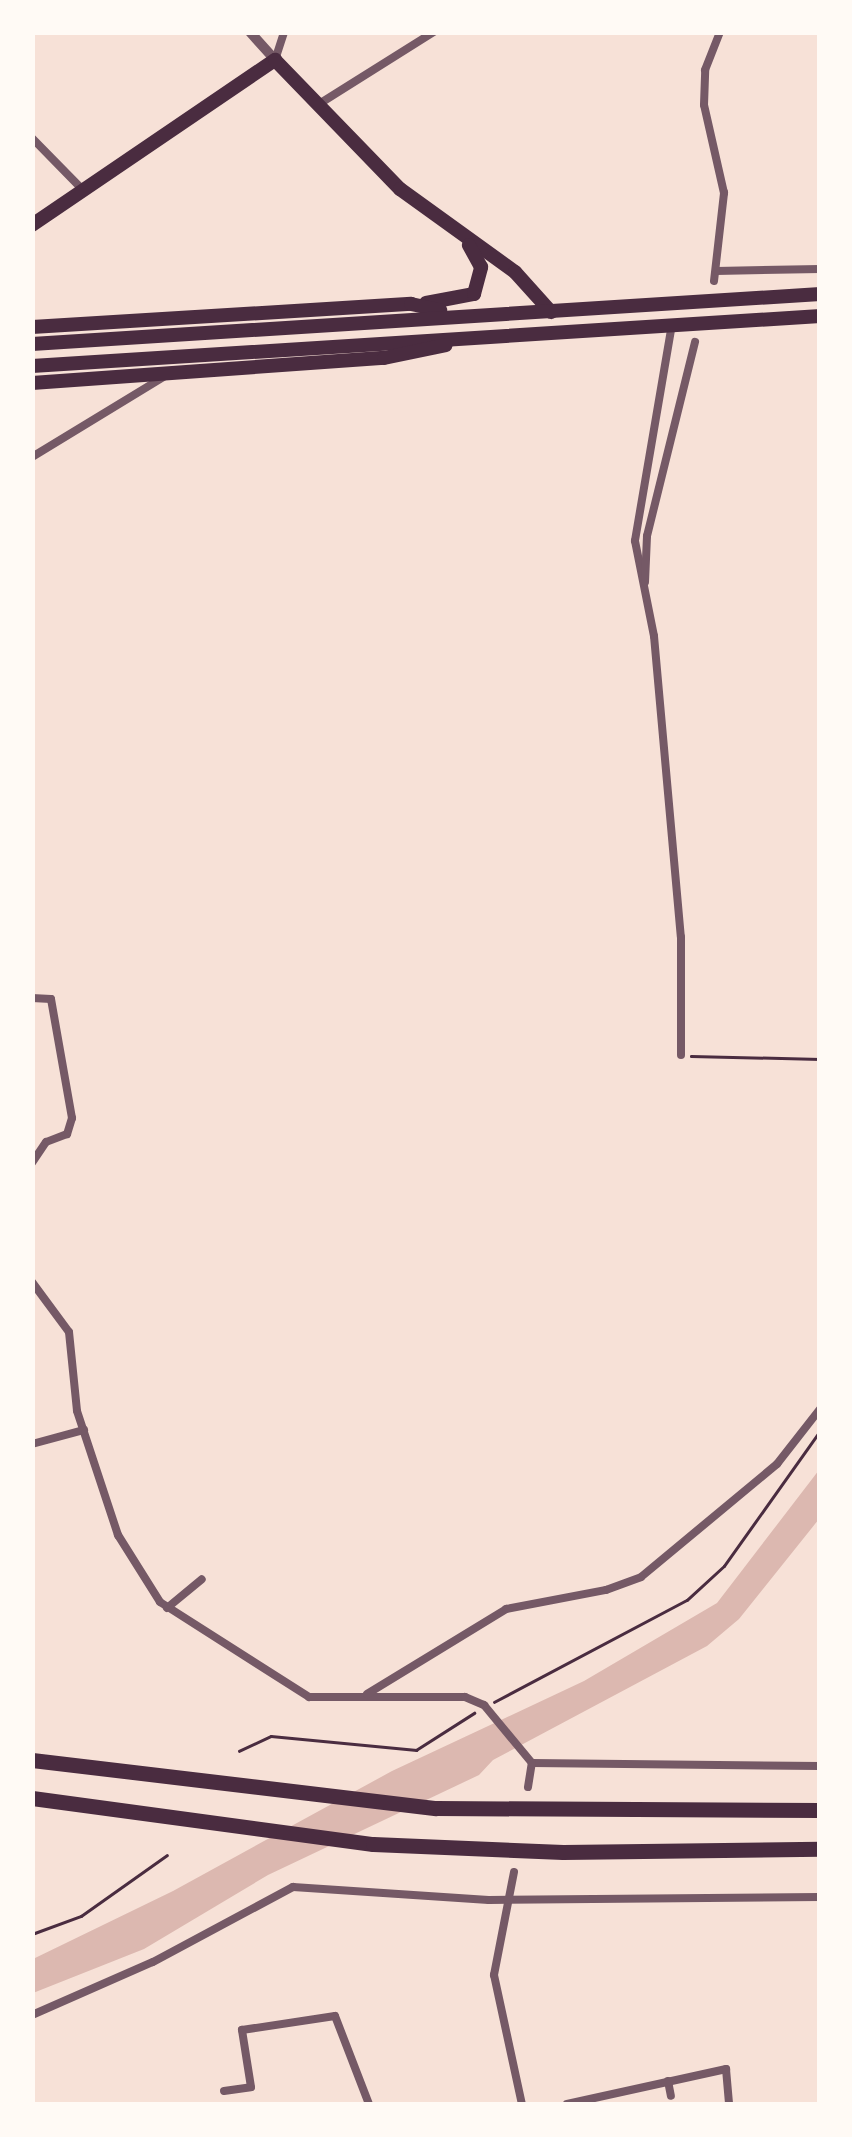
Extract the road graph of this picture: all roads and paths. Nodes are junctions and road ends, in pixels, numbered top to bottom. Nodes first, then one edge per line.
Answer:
1 (250, 32) edge
2 (284, 32) edge
3 (434, 32) edge
4 (720, 32) edge
5 (275, 60) junction
6 (318, 105) junction
7 (32, 138) edge
8 (84, 190) junction
9 (32, 225) edge
10 (464, 237) junction
11 (820, 269) edge
12 (716, 270) junction
13 (714, 281) dead end
14 (820, 294) edge
15 (462, 307) junction
16 (550, 310) junction
17 (411, 311) junction
18 (820, 316) edge
19 (672, 324) junction
20 (32, 327) edge
21 (558, 331) junction
22 (496, 335) junction
23 (694, 342) dead end
24 (32, 344) edge
25 (32, 366) edge
26 (175, 370) junction
27 (32, 382) edge
28 (32, 458) edge
29 (644, 584) junction
30 (32, 998) edge
31 (681, 1055) joint
32 (820, 1059) edge
33 (32, 1164) edge
34 (32, 1282) edge
35 (820, 1409) edge
36 (84, 1430) junction
37 (820, 1432) edge
38 (32, 1444) edge
39 (202, 1578) dead end
40 (167, 1608) junction
41 (368, 1694) junction
42 (484, 1706) junction
43 (239, 1751) dead end
44 (32, 1760) edge
45 (532, 1764) junction
46 (820, 1766) edge
47 (528, 1787) dead end
48 (32, 1798) edge
49 (820, 1810) edge
50 (820, 1849) edge
51 (166, 1855) dead end
52 (514, 1872) dead end
53 (510, 1896) junction
54 (820, 1897) edge
55 (32, 1934) edge
56 (32, 2015) edge
57 (668, 2080) junction
58 (224, 2091) dead end
59 (671, 2096) dead end
60 (369, 2104) edge
61 (522, 2104) edge
62 (566, 2104) edge
63 (730, 2104) edge

1 - 5 street
2 - 5 street
3 - 6 street
4 - 12 street
5 - 6 highway
5 - 8 highway
6 - 10 highway
7 - 8 street
8 - 9 highway
10 - 15 highway
10 - 16 highway
11 - 12 street
12 - 13 street
14 - 16 highway
15 - 16 highway
15 - 17 highway
15 - 17 highway
16 - 21 highway
17 - 20 highway
17 - 24 highway
18 - 19 highway
19 - 21 highway
19 - 29 street
21 - 22 highway
22 - 25 highway
22 - 26 highway
23 - 29 street
26 - 27 highway
26 - 28 street
29 - 31 street
30 - 33 street
31 - 32 path
34 - 36 street
35 - 41 street
36 - 38 street
36 - 40 street
37 - 42 path
39 - 40 street
40 - 41 street
41 - 42 street
42 - 43 path
42 - 45 street
44 - 49 highway
45 - 46 street
45 - 47 street
48 - 50 highway
51 - 55 path
52 - 53 street
53 - 54 street
53 - 56 street
53 - 61 street
57 - 59 street
57 - 62 street
57 - 63 street
58 - 60 street

